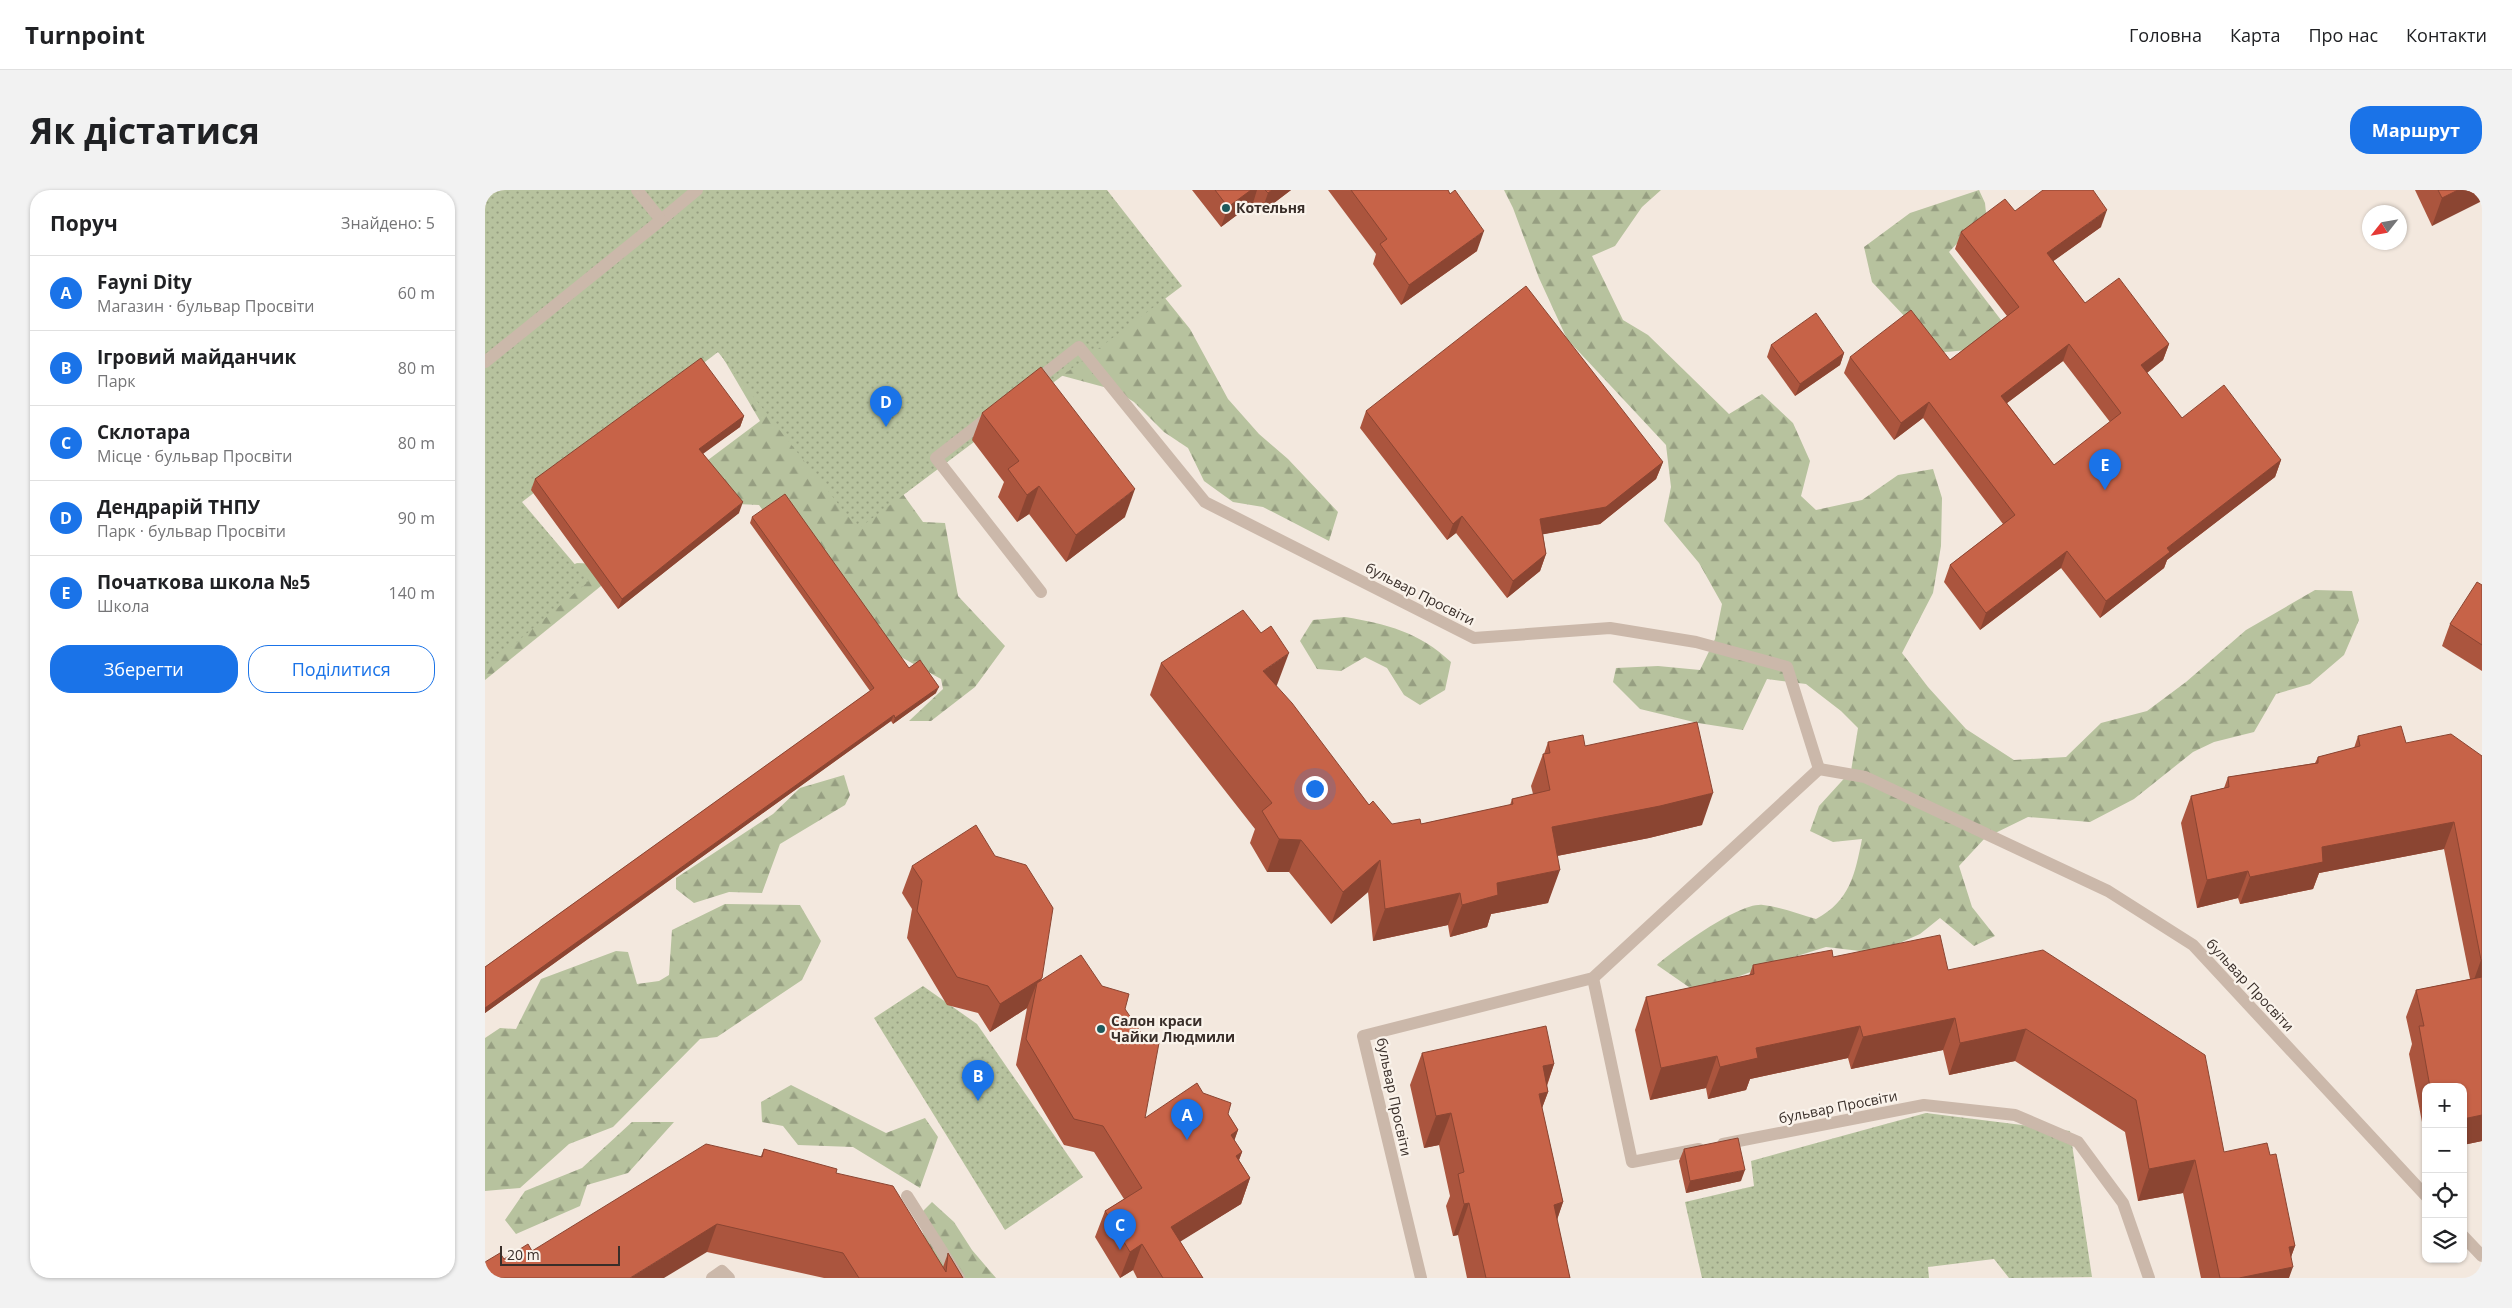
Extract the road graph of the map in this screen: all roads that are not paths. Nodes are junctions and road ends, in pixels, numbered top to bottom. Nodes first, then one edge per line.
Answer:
1 (637, 190) edge
2 (697, 190) edge
3 (661, 220) junction
4 (485, 362) edge
5 (1022, 392) edge
6 (999, 410) edge
7 (1041, 592) dead end
8 (1819, 769) junction
9 (1593, 978) junction
10 (2422, 1192) edge
11 (907, 1196) dead end
12 (2467, 1240) edge
13 (2482, 1256) edge
14 (712, 1278) edge
15 (729, 1278) edge
16 (959, 1278) edge
17 (1421, 1278) edge
18 (2149, 1278) edge

1 - 3 street
2 - 3 street
3 - 4 street
5 - 8 street, бульвар Просвіти
6 - 7 street
8 - 9 street, бульвар Просвіти
8 - 10 street, бульвар Просвіти
9 - 17 street, бульвар Просвіти
9 - 18 street, бульвар Просвіти
11 - 16 street
12 - 13 street
14 - 15 street

